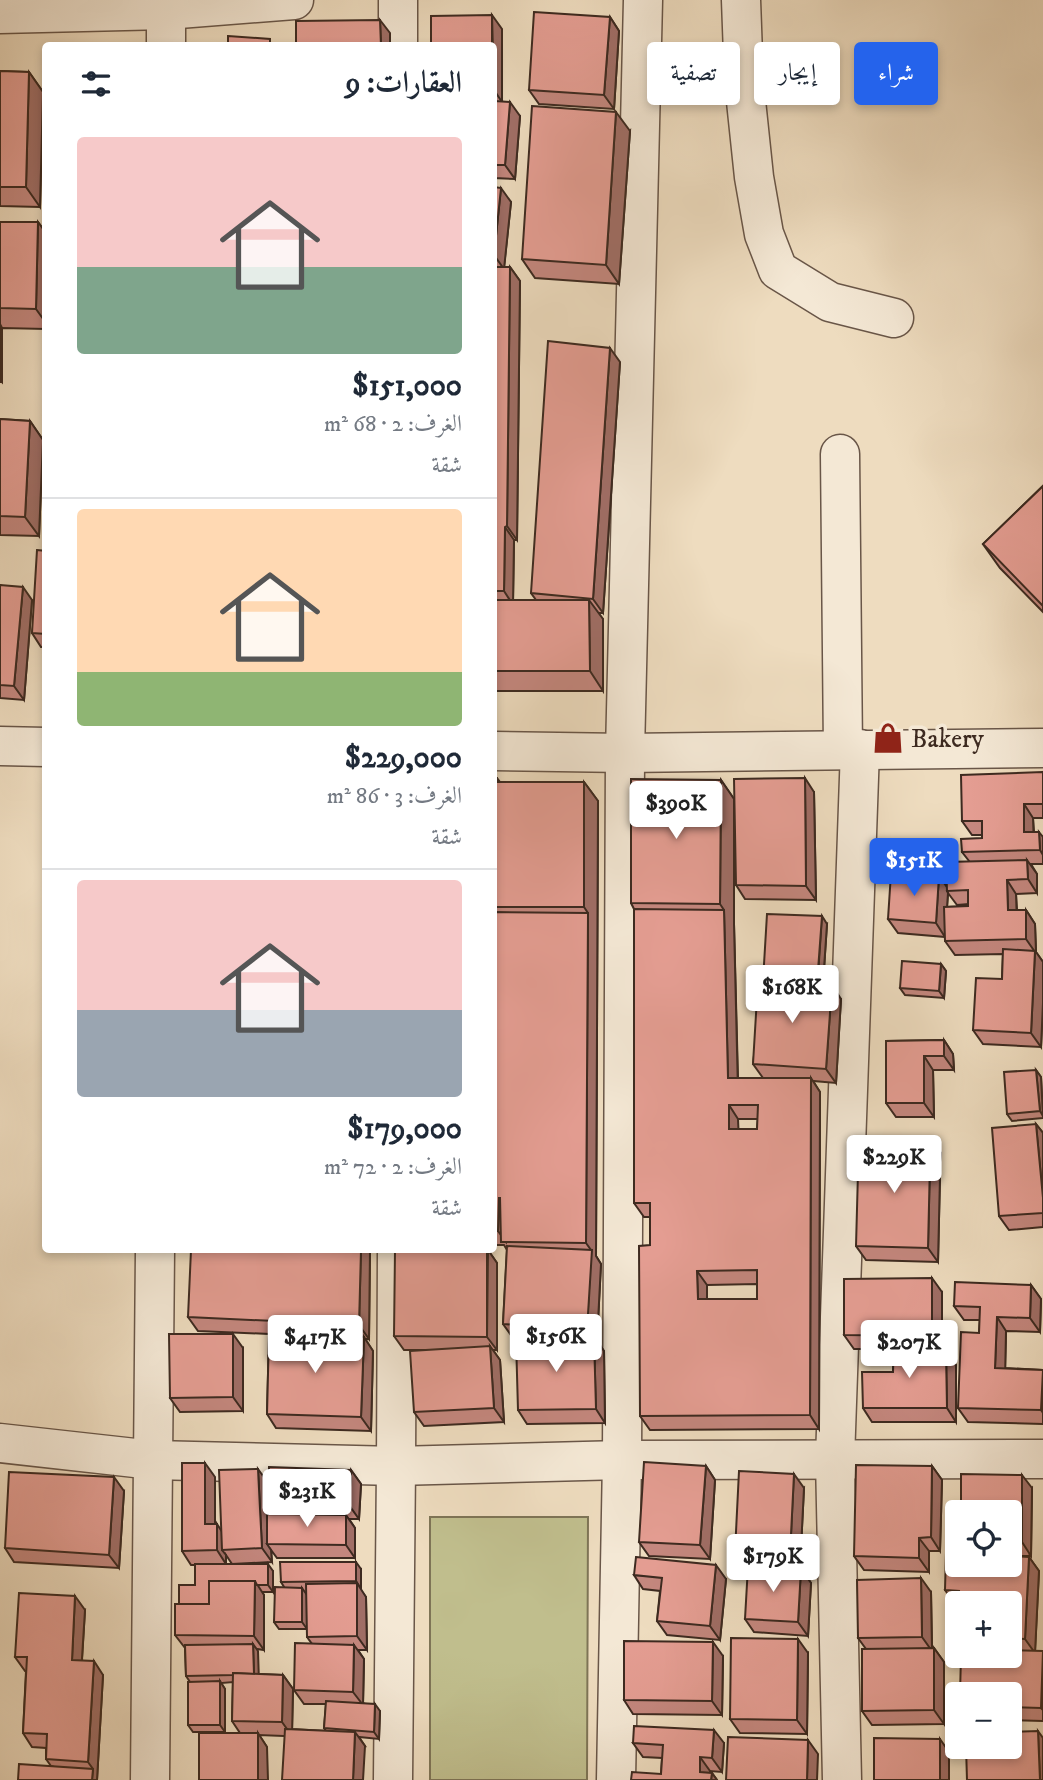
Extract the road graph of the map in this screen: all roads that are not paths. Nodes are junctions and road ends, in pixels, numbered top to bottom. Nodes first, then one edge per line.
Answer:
1 (294, 0) edge
2 (398, 0) edge
3 (643, 0) edge
4 (741, 0) edge
5 (0, 14) edge
6 (166, 18) edge
7 (398, 42) edge
8 (894, 318) dead end
9 (840, 454) dead end
10 (0, 746) edge
11 (42, 747) edge
12 (1043, 748) edge
13 (852, 750) junction
14 (497, 751) edge
15 (625, 753) junction
16 (155, 1253) edge
17 (397, 1253) edge
18 (0, 1443) edge
19 (835, 1459) junction
20 (1043, 1459) edge
21 (153, 1460) junction
22 (622, 1460) junction
23 (396, 1466) junction
24 (150, 1780) edge
25 (393, 1780) edge
26 (616, 1780) edge
27 (842, 1780) edge

1 - 6 street
2 - 7 street
3 - 15 street
4 - 8 street
5 - 6 street
9 - 13 street
10 - 11 street
12 - 13 street
13 - 15 street
13 - 19 street
14 - 15 street
15 - 22 street
16 - 21 street
17 - 23 street
18 - 21 street
19 - 20 street
19 - 22 street
19 - 27 street
21 - 23 street
21 - 24 street
22 - 23 street
22 - 26 street
23 - 25 street

